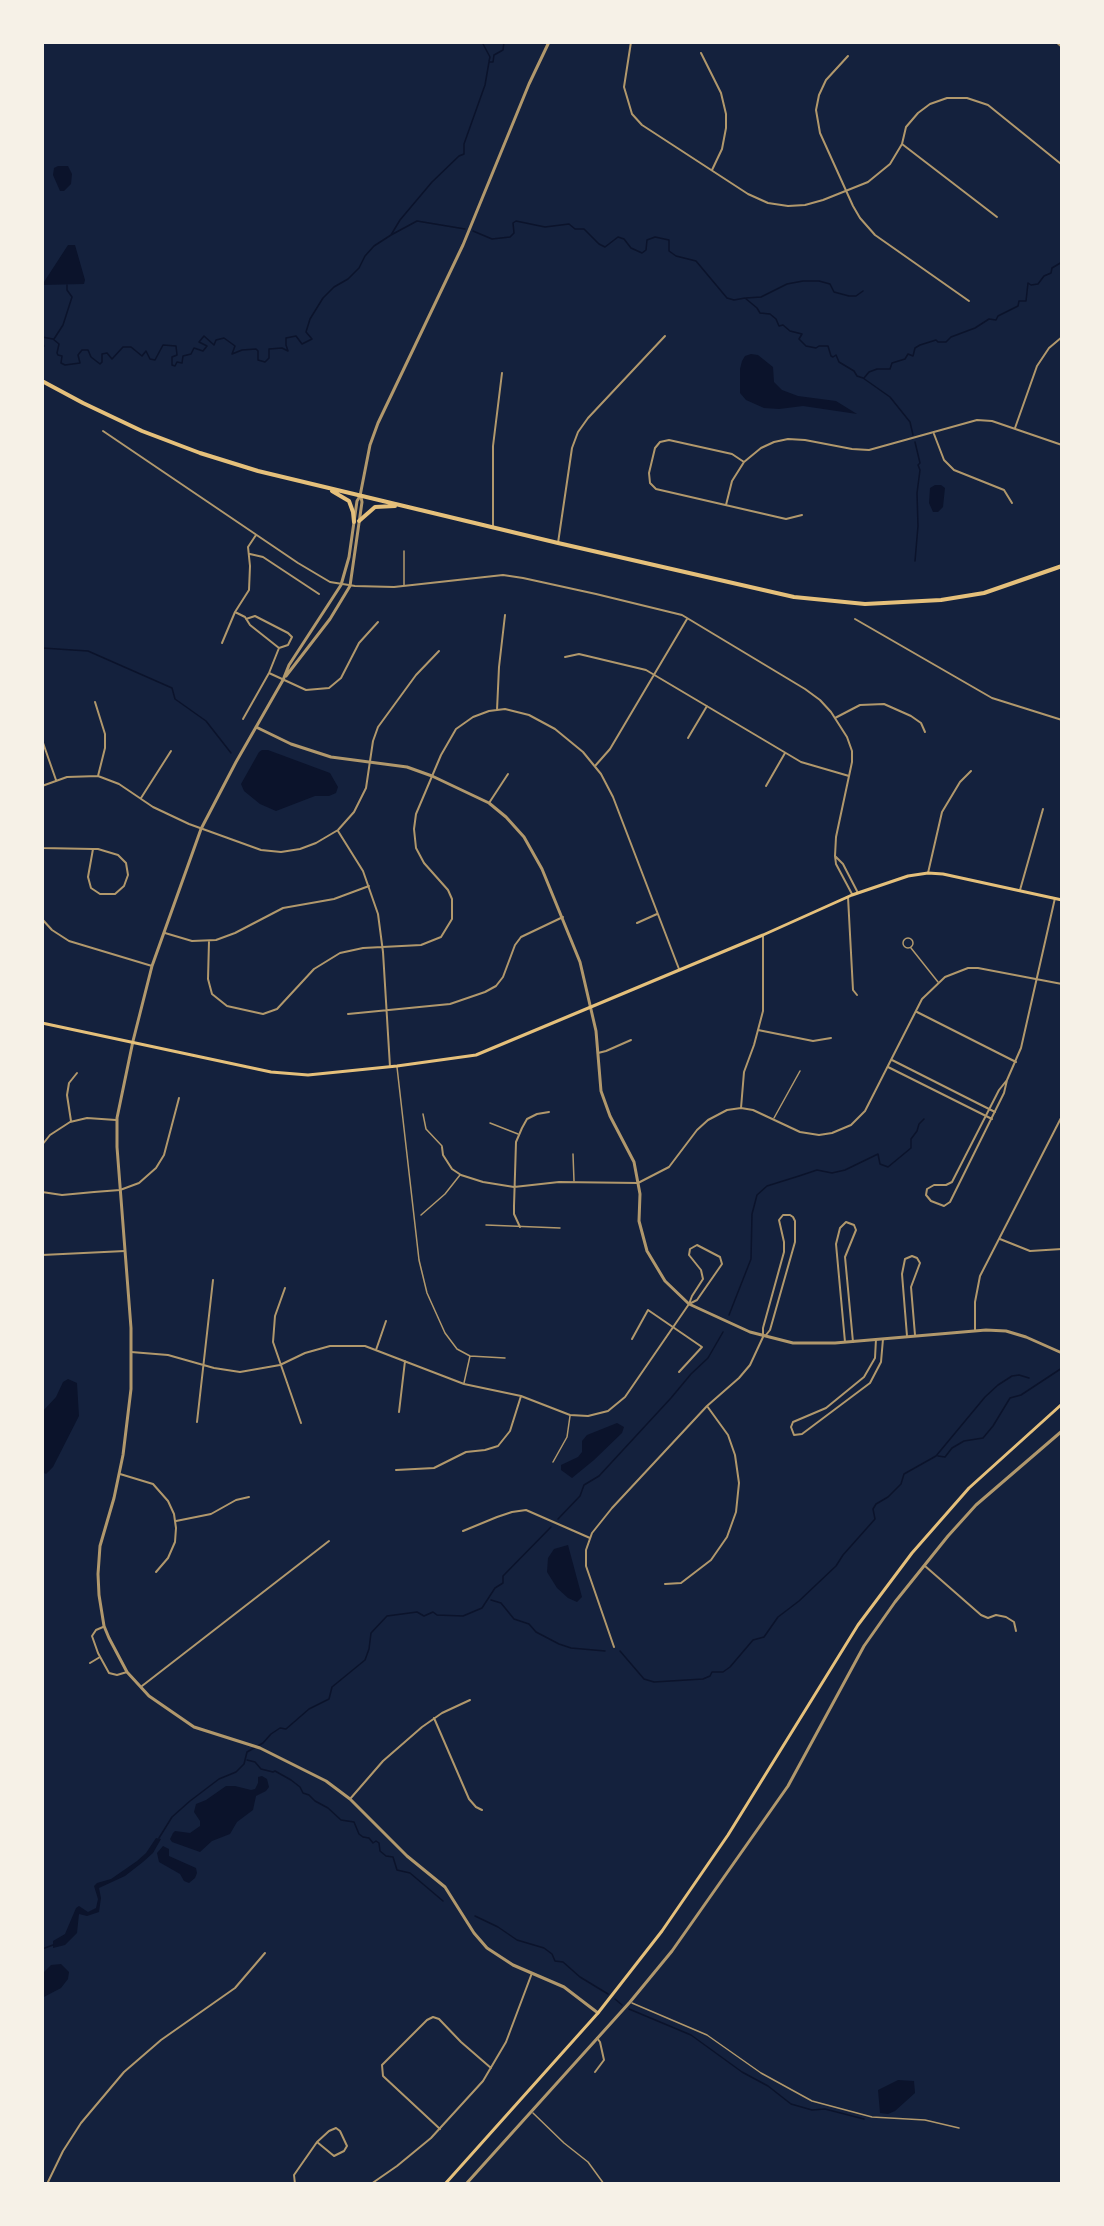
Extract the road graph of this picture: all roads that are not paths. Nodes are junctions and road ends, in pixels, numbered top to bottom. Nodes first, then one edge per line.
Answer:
1 (549, 42) edge
2 (631, 42) edge
3 (1056, 42) edge
4 (1062, 47) edge
5 (701, 53) dead end
6 (848, 56) dead end
7 (902, 144) junction
8 (1061, 165) edge
9 (712, 170) junction
10 (846, 190) junction
11 (997, 217) dead end
12 (969, 301) dead end
13 (665, 336) dead end
14 (1062, 337) edge
15 (502, 373) dead end
16 (42, 381) edge
17 (1015, 428) junction
18 (103, 431) dead end
19 (933, 433) junction
20 (1062, 445) edge
21 (744, 462) junction
22 (323, 487) junction
23 (360, 496) junction
24 (1012, 503) dead end
25 (726, 505) junction
26 (405, 506) junction
27 (802, 515) dead end
28 (357, 521) junction
29 (493, 526) junction
30 (256, 535) junction
31 (558, 543) junction
32 (404, 551) dead end
33 (250, 554) junction
34 (1062, 566) edge
35 (341, 585) junction
36 (350, 586) junction
37 (404, 586) junction
38 (320, 594) dead end
39 (236, 612) junction
40 (505, 615) dead end
41 (688, 618) junction
42 (246, 619) junction
43 (855, 619) dead end
44 (378, 622) dead end
45 (222, 643) dead end
46 (279, 648) junction
47 (439, 651) dead end
48 (565, 657) dead end
49 (269, 673) junction
50 (655, 674) junction
51 (283, 680) junction
52 (95, 702) dead end
53 (707, 706) junction
54 (497, 710) junction
55 (835, 718) junction
56 (243, 719) dead end
57 (1062, 720) edge
58 (256, 727) junction
59 (926, 732) dead end
60 (688, 738) dead end
61 (42, 740) edge
62 (171, 751) dead end
63 (785, 753) junction
64 (370, 763) junction
65 (595, 766) junction
66 (972, 771) dead end
67 (508, 774) dead end
68 (98, 776) junction
69 (432, 776) junction
70 (849, 776) junction
71 (56, 780) junction
72 (42, 786) edge
73 (766, 786) dead end
74 (141, 798) junction
75 (489, 803) junction
76 (1043, 809) dead end
77 (201, 829) junction
78 (338, 830) junction
79 (42, 839) edge
80 (42, 848) edge
81 (93, 849) junction
82 (835, 856) junction
83 (928, 873) junction
84 (369, 886) junction
85 (1020, 890) junction
86 (858, 893) junction
87 (850, 896) junction
88 (1055, 898) junction
89 (1062, 900) edge
90 (657, 914) junction
91 (562, 917) junction
92 (42, 919) edge
93 (637, 923) dead end
94 (164, 932) junction
95 (763, 935) junction
96 (209, 941) junction
97 (383, 948) junction
98 (911, 948) dead end
99 (152, 966) junction
100 (679, 969) junction
101 (1037, 979) junction
102 (938, 983) junction
103 (1062, 984) edge
104 (857, 995) dead end
105 (591, 1007) junction
106 (387, 1012) junction
107 (916, 1012) junction
108 (348, 1014) dead end
109 (42, 1023) edge
110 (758, 1030) junction
111 (831, 1038) dead end
112 (133, 1041) junction
113 (631, 1041) dead end
114 (598, 1053) junction
115 (892, 1060) junction
116 (1016, 1062) junction
117 (397, 1066) junction
118 (390, 1067) junction
119 (888, 1067) junction
120 (800, 1071) dead end
121 (77, 1073) dead end
122 (1007, 1080) junction
123 (179, 1098) dead end
124 (741, 1108) junction
125 (988, 1109) junction
126 (549, 1112) dead end
127 (995, 1112) junction
128 (423, 1114) dead end
129 (985, 1116) junction
130 (1062, 1116) edge
131 (774, 1118) junction
132 (992, 1119) junction
133 (117, 1120) junction
134 (71, 1121) junction
135 (490, 1123) dead end
136 (519, 1135) junction
137 (42, 1145) edge
138 (442, 1147) joint
139 (573, 1154) dead end
140 (461, 1175) junction
141 (574, 1182) junction
142 (638, 1183) junction
143 (514, 1186) junction
144 (120, 1190) junction
145 (42, 1192) edge
146 (421, 1215) dead end
147 (486, 1225) dead end
148 (520, 1227) junction
149 (560, 1228) dead end
150 (1000, 1239) junction
151 (1062, 1249) edge
152 (124, 1251) junction
153 (42, 1255) edge
154 (213, 1280) dead end
155 (285, 1288) dead end
156 (689, 1304) junction
157 (386, 1322) dead end
158 (672, 1328) junction
159 (975, 1330) junction
160 (915, 1335) junction
161 (908, 1336) junction
162 (763, 1337) junction
163 (883, 1338) junction
164 (632, 1339) dead end
165 (876, 1339) junction
166 (853, 1341) junction
167 (845, 1342) junction
168 (376, 1350) junction
169 (131, 1352) junction
170 (1062, 1353) edge
171 (470, 1356) junction
172 (505, 1358) dead end
173 (405, 1361) junction
174 (202, 1365) junction
175 (280, 1365) junction
176 (679, 1372) dead end
177 (464, 1384) junction
178 (521, 1396) junction
179 (1062, 1404) edge
180 (707, 1406) junction
181 (399, 1412) dead end
182 (570, 1415) junction
183 (197, 1422) dead end
184 (301, 1423) dead end
185 (1062, 1431) edge
186 (553, 1462) dead end
187 (396, 1470) dead end
188 (120, 1474) junction
189 (249, 1497) dead end
190 (176, 1521) junction
191 (463, 1531) dead end
192 (590, 1538) junction
193 (329, 1541) dead end
194 (924, 1566) junction
195 (156, 1572) dead end
196 (665, 1584) dead end
197 (104, 1626) junction
198 (1016, 1631) dead end
199 (614, 1647) dead end
200 (100, 1658) junction
201 (90, 1663) dead end
202 (127, 1672) junction
203 (141, 1687) junction
204 (470, 1700) dead end
205 (434, 1718) junction
206 (350, 1799) junction
207 (482, 1810) dead end
208 (265, 1953) dead end
209 (532, 1973) junction
210 (630, 2002) junction
211 (598, 2013) junction
212 (597, 2038) junction
213 (491, 2069) junction
214 (595, 2072) dead end
215 (532, 2111) junction
216 (440, 2128) junction
217 (959, 2128) dead end
218 (317, 2142) junction
219 (47, 2184) edge
220 (295, 2184) edge
221 (371, 2184) edge
222 (445, 2184) edge
223 (466, 2184) edge
224 (604, 2184) edge

1 - 23 street
2 - 9 street
3 - 4 street
5 - 9 street
6 - 10 street
7 - 8 street
7 - 10 street
7 - 11 street
9 - 10 street
10 - 12 street
13 - 31 street
14 - 17 street
15 - 29 street
16 - 22 highway
17 - 19 street
17 - 20 street
18 - 30 street
19 - 21 street
19 - 24 street
21 - 25 street
21 - 25 street
22 - 23 highway
22 - 28 highway
23 - 26 highway
23 - 28 street
25 - 27 street
26 - 28 highway
26 - 29 highway
28 - 35 street
28 - 36 street
29 - 31 highway
30 - 33 street
30 - 35 street
31 - 34 highway
32 - 37 lane
33 - 38 street
33 - 39 street
35 - 36 street
35 - 51 street
36 - 37 street
36 - 51 street
37 - 41 street
39 - 42 street
39 - 45 street
40 - 54 street
41 - 50 street
41 - 55 street
42 - 46 street
42 - 46 street
43 - 57 street
44 - 51 street
46 - 49 street
47 - 64 street
48 - 50 street
49 - 51 street
49 - 56 street
50 - 53 street
50 - 65 street
51 - 58 street
52 - 68 street
53 - 60 street
53 - 63 street
54 - 65 street
54 - 69 street
55 - 59 street
55 - 70 street
58 - 64 street
58 - 77 street
61 - 71 street
62 - 74 street
63 - 70 street
63 - 73 street
64 - 69 street
64 - 78 street
65 - 90 street
66 - 83 street
67 - 75 street
68 - 71 street
68 - 74 street
69 - 75 street
69 - 97 street
70 - 82 street
71 - 72 street
74 - 77 street
75 - 91 street
76 - 85 street
77 - 78 street
77 - 94 street
78 - 84 street
79 - 80 street
80 - 81 street
81 - 81 street
82 - 86 street
82 - 87 street
83 - 85 main road
83 - 86 main road
84 - 96 street
84 - 97 street
85 - 88 main road
86 - 87 main road
87 - 95 main road
87 - 104 street
88 - 89 main road
88 - 101 street
90 - 93 street
90 - 100 street
91 - 105 street
91 - 106 street
92 - 99 street
94 - 96 street
94 - 99 street
95 - 100 main road
95 - 110 street
96 - 97 street
97 - 106 street
98 - 102 lane
99 - 112 street
100 - 105 main road
101 - 102 street
101 - 103 street
101 - 116 street
102 - 107 street
105 - 114 street
105 - 117 main road
106 - 108 street
106 - 118 street
107 - 115 street
107 - 116 street
109 - 112 main road
110 - 111 street
110 - 124 street
112 - 118 main road
112 - 133 street
113 - 114 street
114 - 142 street
115 - 119 street
115 - 125 street
116 - 122 street
117 - 118 main road
117 - 171 lane
119 - 129 street
119 - 131 street
120 - 131 lane
121 - 134 street
122 - 125 street
122 - 127 street
123 - 144 street
124 - 131 street
124 - 142 street
125 - 127 street
125 - 129 street
126 - 136 street
127 - 132 street
128 - 138 lane
129 - 132 street
129 - 132 street
130 - 150 street
133 - 134 street
133 - 144 street
134 - 137 street
135 - 136 lane
136 - 143 street
138 - 140 street
139 - 141 lane
140 - 143 street
140 - 146 lane
141 - 142 street
141 - 143 street
142 - 156 street
143 - 148 street
144 - 145 street
144 - 152 street
147 - 148 lane
148 - 149 lane
150 - 151 street
150 - 159 street
152 - 153 street
152 - 169 street
154 - 174 street
155 - 175 street
156 - 156 street
156 - 158 street
156 - 162 street
157 - 168 street
158 - 164 street
158 - 176 street
158 - 182 street
159 - 160 street
159 - 170 street
160 - 161 street
160 - 161 street
161 - 163 street
162 - 162 street
162 - 167 street
162 - 180 street
163 - 165 street
163 - 165 street
165 - 166 street
166 - 167 street
166 - 167 street
168 - 173 street
168 - 175 street
169 - 174 street
169 - 188 street
171 - 172 lane
171 - 177 lane
173 - 177 street
173 - 181 street
174 - 175 street
174 - 183 street
175 - 184 street
177 - 178 street
178 - 182 street
178 - 187 street
179 - 211 main road
180 - 192 street
180 - 196 street
182 - 186 lane
185 - 194 street
188 - 190 street
188 - 197 street
189 - 190 street
190 - 195 street
191 - 192 street
192 - 199 street
193 - 203 street
194 - 198 street
194 - 210 street
197 - 200 street
197 - 202 street
200 - 201 street
200 - 202 street
202 - 203 street
203 - 206 street
204 - 205 street
205 - 206 street
205 - 207 street
206 - 209 street
208 - 219 street
209 - 211 street
209 - 213 street
210 - 212 street
210 - 217 lane
211 - 222 main road
212 - 214 street
212 - 215 street
213 - 216 street
213 - 216 street
215 - 223 street
215 - 224 lane
216 - 221 street
218 - 218 street
218 - 220 street

